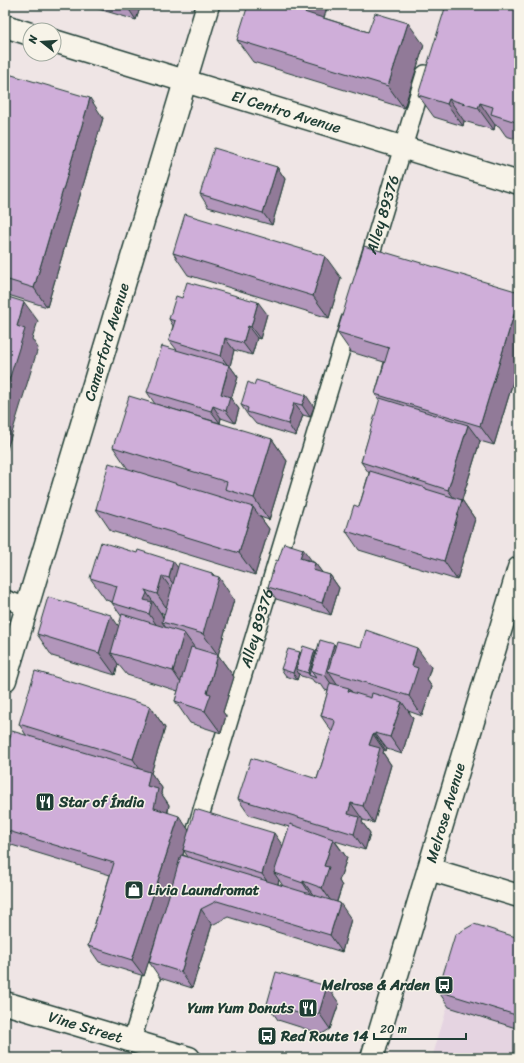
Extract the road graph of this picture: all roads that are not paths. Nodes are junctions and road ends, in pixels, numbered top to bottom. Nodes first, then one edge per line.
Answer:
1 (208, 5) edge
2 (5, 26) edge
3 (22, 31) edge
4 (62, 43) edge
5 (430, 58) edge
6 (185, 80) junction
7 (403, 147) junction
8 (519, 183) edge
9 (362, 282) edge
10 (355, 304) edge
11 (519, 568) edge
12 (5, 599) edge
13 (27, 607) junction
14 (5, 680) edge
15 (190, 851) edge
16 (429, 869) junction
17 (519, 896) edge
18 (164, 935) edge
19 (5, 1003) edge
20 (132, 1040) junction
21 (189, 1058) edge
22 (372, 1058) edge

1 - 6 street, Camerford Avenue
2 - 3 street
4 - 6 street, El Centro Avenue
5 - 7 lane, Alley 89376
6 - 7 street, El Centro Avenue
6 - 13 street, Camerford Avenue
7 - 8 street, El Centro Avenue
7 - 9 lane, Alley 89376
10 - 15 lane, Alley 89376
11 - 16 street, Melrose Avenue
12 - 13 lane
13 - 14 street, Camerford Avenue
16 - 17 street
16 - 22 street, Melrose Avenue
18 - 20 lane
19 - 20 street, Vine Street
20 - 21 street, Vine Street

